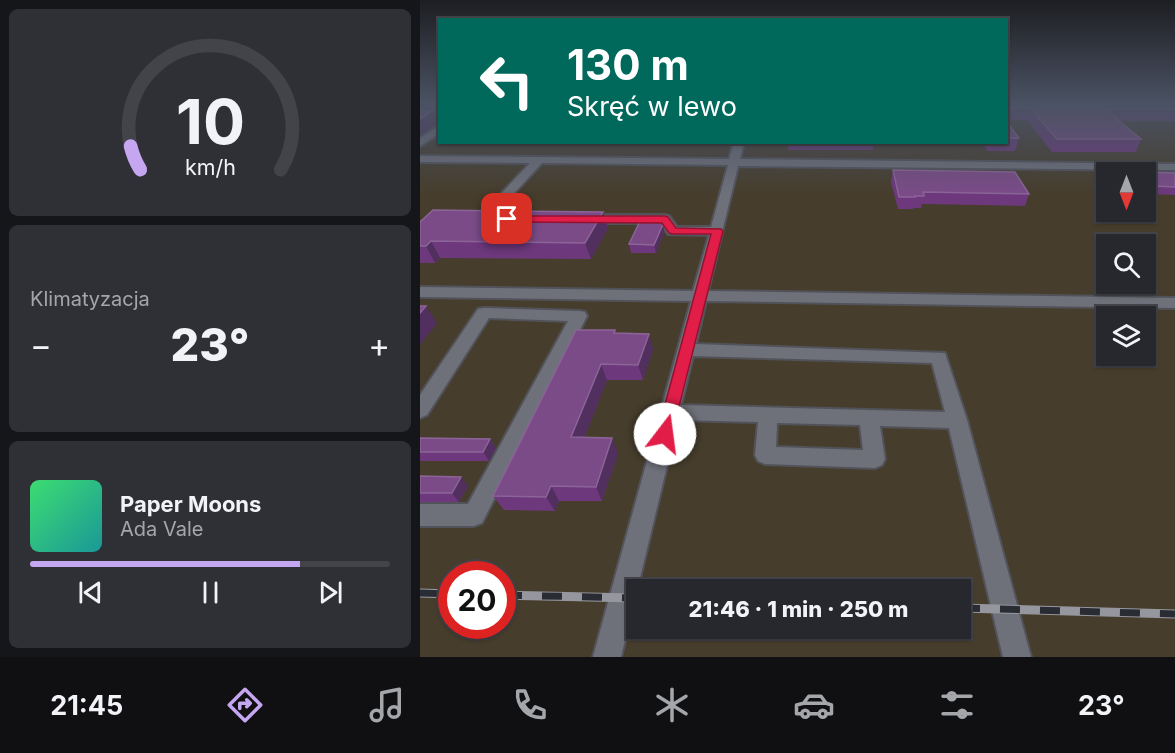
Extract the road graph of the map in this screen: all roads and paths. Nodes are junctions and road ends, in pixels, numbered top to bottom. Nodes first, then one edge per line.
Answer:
1 (739, 144) edge
2 (420, 159) edge
3 (538, 161) junction
4 (734, 163) junction
5 (1175, 167) edge
6 (507, 219) edge
7 (574, 219) edge
8 (717, 231) junction
9 (420, 292) edge
10 (701, 295) junction
11 (1175, 303) edge
12 (687, 350) junction
13 (420, 410) edge
14 (671, 412) junction
15 (768, 414) junction
16 (869, 417) junction
17 (957, 420) junction
18 (420, 515) edge
19 (607, 657) edge
20 (1017, 657) edge

1 - 4 lane
2 - 3 lane
3 - 4 lane
3 - 6 lane
4 - 5 lane
4 - 8 lane
7 - 8 lane
8 - 10 lane
9 - 10 lane
10 - 11 lane
10 - 12 lane
12 - 14 lane
12 - 17 lane
13 - 18 lane
14 - 15 lane
14 - 19 lane
15 - 16 lane
15 - 16 lane
16 - 17 lane
17 - 20 lane

